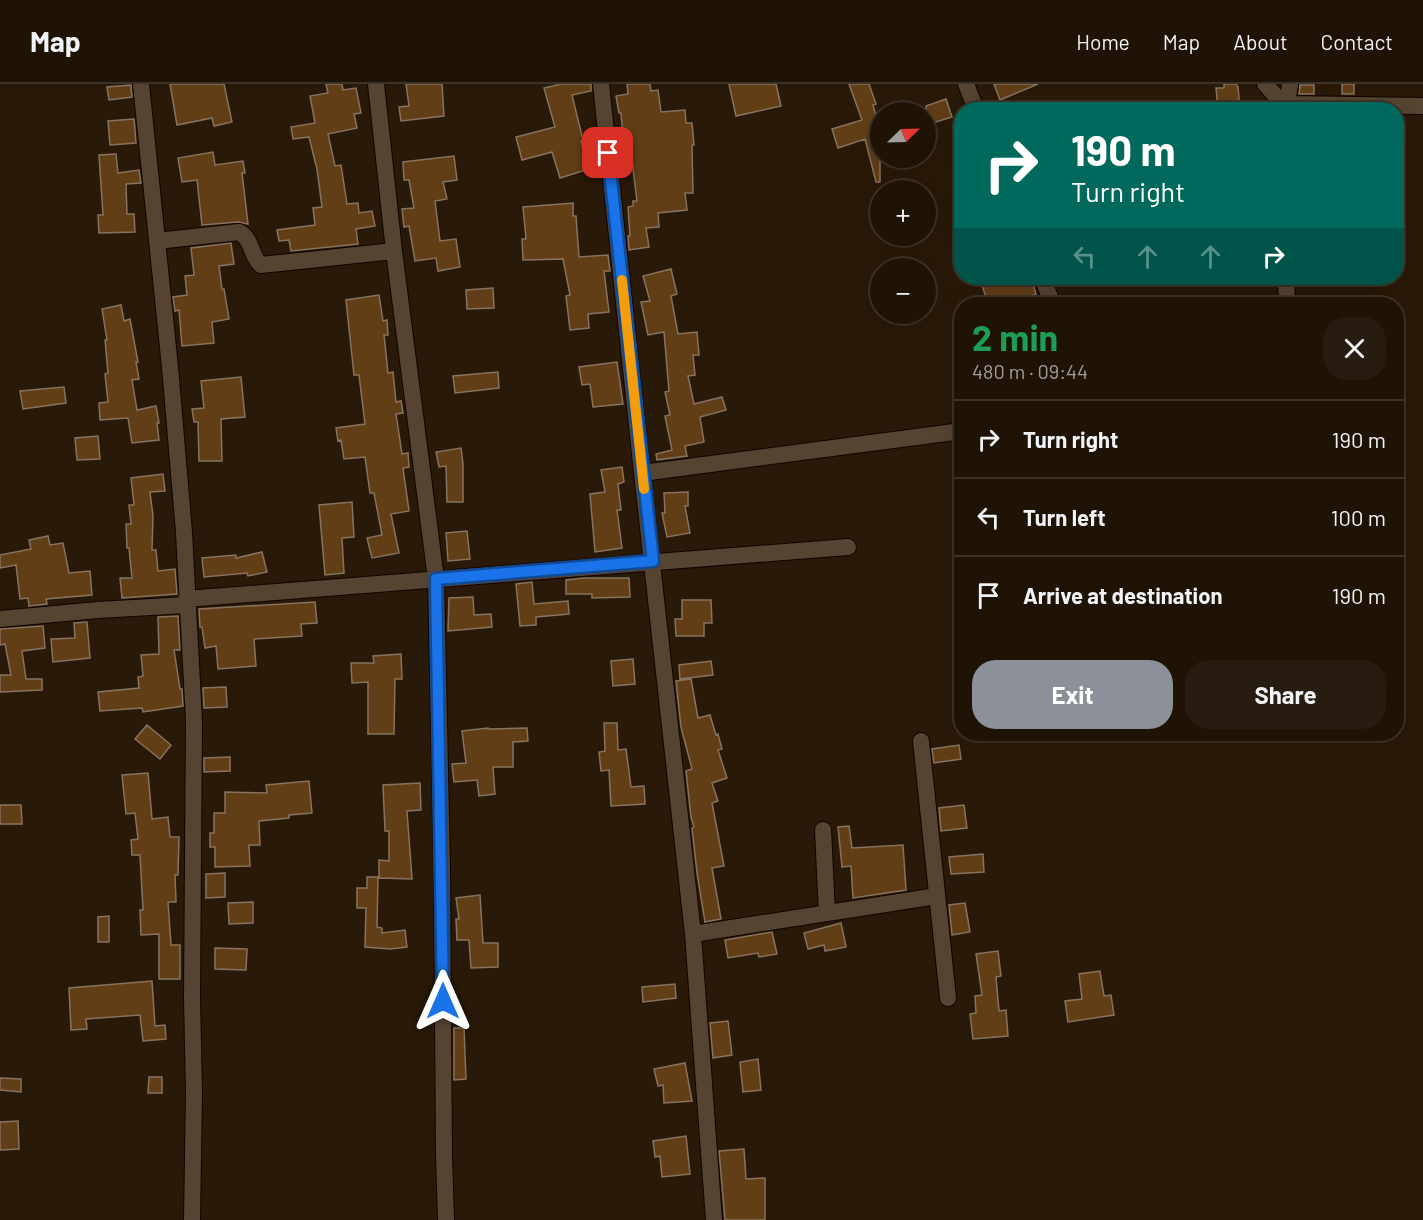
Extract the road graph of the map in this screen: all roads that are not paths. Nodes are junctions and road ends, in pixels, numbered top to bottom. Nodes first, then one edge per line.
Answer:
1 (141, 84) edge
2 (376, 84) edge
3 (601, 84) edge
4 (966, 84) edge
5 (1265, 84) edge
6 (1290, 84) edge
7 (973, 102) edge
8 (1280, 102) edge
9 (1284, 102) edge
10 (1404, 106) edge
11 (1423, 106) edge
12 (157, 241) junction
13 (394, 250) junction
14 (954, 432) edge
15 (642, 473) junction
16 (848, 547) dead end
17 (653, 561) junction
18 (436, 579) junction
19 (186, 602) junction
20 (0, 619) edge
21 (921, 741) dead end
22 (823, 830) dead end
23 (937, 896) junction
24 (827, 913) junction
25 (693, 934) junction
26 (948, 998) dead end
27 (192, 1220) edge
28 (446, 1220) edge
29 (714, 1220) edge

1 - 12 street
2 - 13 street
3 - 15 street
4 - 7 street
5 - 8 street
6 - 9 street
10 - 11 street
12 - 13 street
12 - 19 street
13 - 18 street
14 - 15 street
15 - 17 street
16 - 17 street
17 - 18 street
17 - 25 street
18 - 19 street
18 - 28 street
19 - 20 street
19 - 27 street
21 - 23 street
22 - 24 street
23 - 24 street
23 - 26 street
24 - 25 street
25 - 29 street

